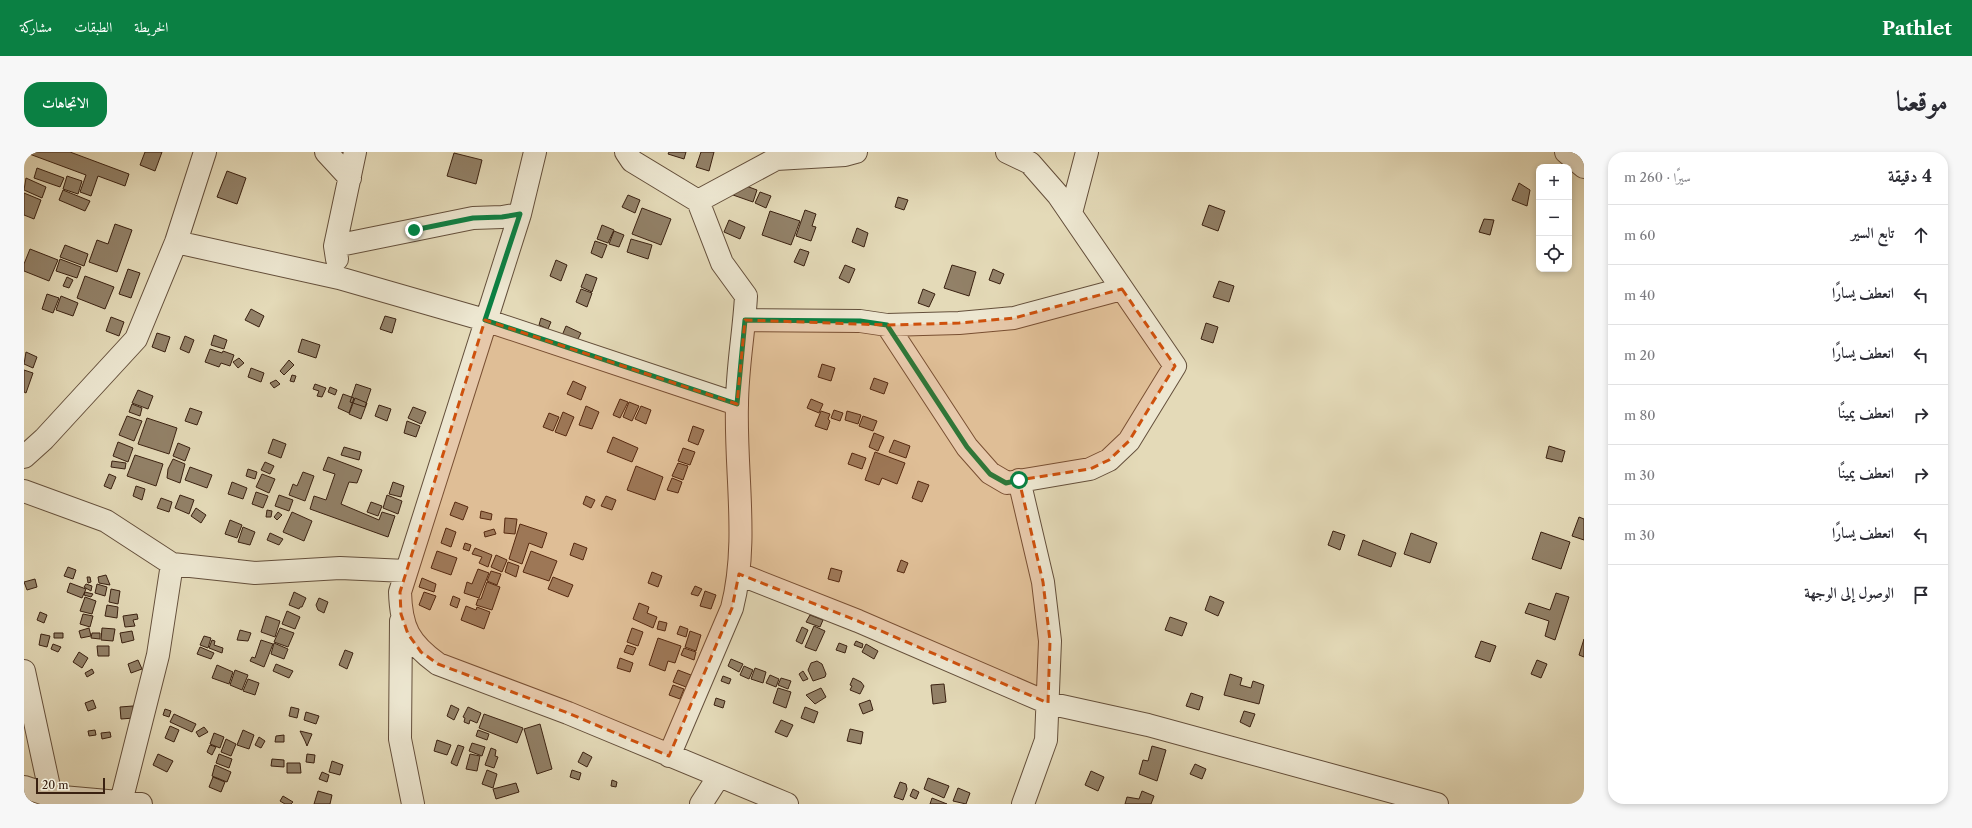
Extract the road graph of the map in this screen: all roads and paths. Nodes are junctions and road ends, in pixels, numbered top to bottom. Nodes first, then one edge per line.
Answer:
1 (205, 152) edge
2 (326, 152) edge
3 (355, 152) edge
4 (535, 152) edge
5 (626, 152) edge
6 (856, 152) edge
7 (1007, 152) edge
8 (1087, 152) edge
9 (1566, 152) edge
10 (1584, 167) edge
11 (350, 178) junction
12 (698, 201) junction
13 (1071, 213) junction
14 (520, 214) junction
15 (176, 242) junction
16 (335, 246) junction
17 (339, 278) junction
18 (1122, 289) junction
19 (485, 320) junction
20 (745, 320) junction
21 (887, 325) junction
22 (737, 404) junction
23 (24, 457) edge
24 (1019, 480) junction
25 (24, 491) edge
26 (172, 564) junction
27 (406, 572) junction
28 (739, 574) junction
29 (401, 614) junction
30 (24, 671) edge
31 (1048, 703) junction
32 (669, 756) junction
33 (719, 776) junction
34 (24, 787) edge
35 (51, 800) edge
36 (131, 803) edge
37 (414, 804) edge
38 (701, 804) edge
39 (786, 804) edge
40 (1023, 804) edge
41 (1436, 804) edge

1 - 15 street
2 - 11 street
3 - 11 street
4 - 14 street
5 - 12 street
6 - 12 street
7 - 13 street
8 - 13 street
9 - 10 street
11 - 16 street
12 - 20 street
13 - 18 street
14 - 16 street
14 - 19 street
15 - 17 street
15 - 23 street
16 - 17 street
17 - 19 street
18 - 21 street
18 - 24 street
19 - 22 street
19 - 27 street
20 - 21 street
20 - 22 street
21 - 24 street
22 - 28 street
24 - 31 street
25 - 26 street
26 - 27 street
26 - 36 street
27 - 29 street
28 - 31 street
28 - 32 street
29 - 32 street
29 - 37 street
30 - 35 street
31 - 40 street
31 - 41 street
32 - 33 street
33 - 38 street
33 - 39 street
34 - 35 street
35 - 36 street

